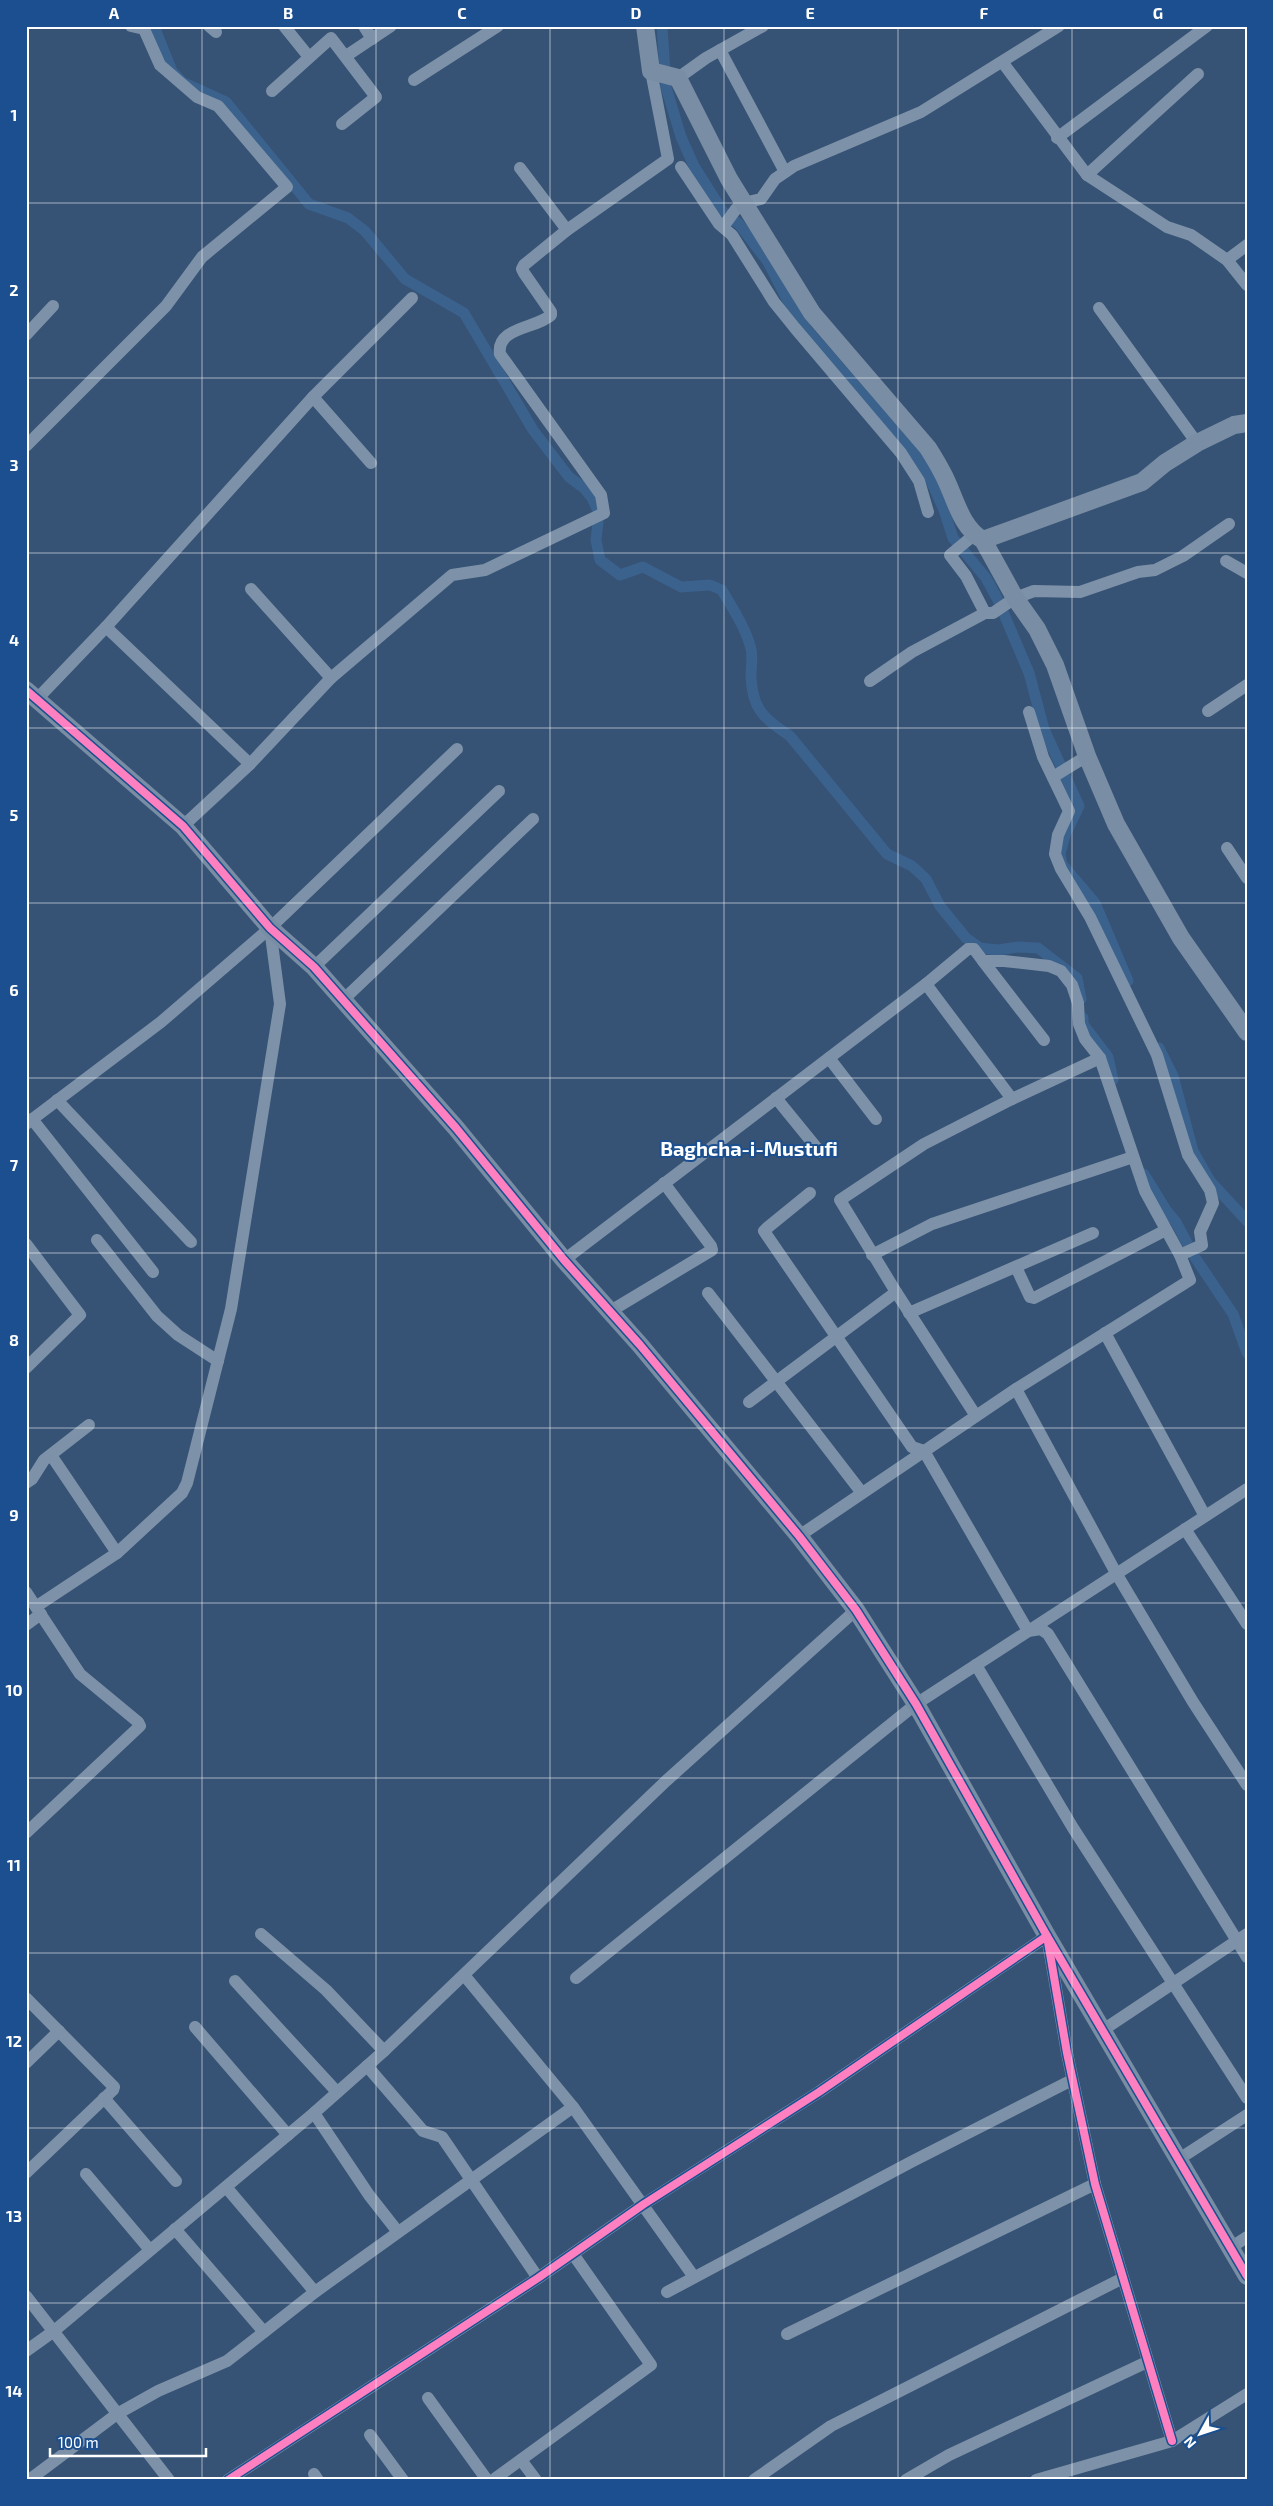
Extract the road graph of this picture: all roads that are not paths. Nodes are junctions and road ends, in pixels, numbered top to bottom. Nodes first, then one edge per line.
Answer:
1 (131, 26) edge
2 (284, 26) edge
3 (364, 26) edge
4 (391, 26) edge
5 (498, 26) edge
6 (646, 26) edge
7 (763, 26) edge
8 (1059, 26) edge
9 (1206, 26) edge
10 (372, 38) junction
11 (720, 50) junction
12 (346, 56) junction
13 (309, 57) junction
14 (1002, 63) junction
15 (666, 74) junction
16 (1198, 74) dead end
17 (414, 80) dead end
18 (272, 91) dead end
19 (342, 124) dead end
20 (1057, 138) junction
21 (681, 167) dead end
22 (520, 168) dead end
23 (785, 172) junction
24 (1087, 174) junction
25 (739, 206) junction
26 (724, 225) junction
27 (567, 230) junction
28 (1247, 245) edge
29 (1227, 260) junction
30 (1247, 286) edge
31 (412, 298) dead end
32 (53, 306) dead end
33 (1100, 308) dead end
34 (809, 316) junction
35 (795, 328) junction
36 (26, 335) edge
37 (313, 397) junction
38 (1247, 424) edge
39 (1197, 443) junction
40 (26, 446) edge
41 (371, 463) dead end
42 (928, 512) dead end
43 (1229, 524) dead end
44 (975, 538) junction
45 (1226, 561) dead end
46 (1247, 573) edge
47 (251, 589) dead end
48 (1012, 601) junction
49 (989, 613) junction
50 (106, 627) junction
51 (331, 678) junction
52 (870, 681) dead end
53 (1247, 685) edge
54 (32, 695) edge
55 (1208, 710) dead end
56 (1029, 712) dead end
57 (458, 749) dead end
58 (1080, 761) junction
59 (250, 764) junction
60 (1053, 777) junction
61 (499, 791) dead end
62 (533, 819) dead end
63 (183, 826) junction
64 (1227, 848) dead end
65 (1247, 878) edge
66 (270, 928) junction
67 (982, 961) junction
68 (314, 967) junction
69 (926, 984) junction
70 (343, 1000) junction
71 (1245, 1026) edge
72 (1044, 1040) dead end
73 (829, 1058) junction
74 (1100, 1058) junction
75 (776, 1098) junction
76 (1012, 1099) junction
77 (57, 1100) junction
78 (876, 1119) dead end
79 (29, 1121) edge
80 (820, 1152) dead end
81 (1133, 1157) junction
82 (664, 1183) junction
83 (810, 1193) dead end
84 (1166, 1230) junction
85 (1093, 1233) dead end
86 (96, 1240) dead end
87 (190, 1242) dead end
88 (26, 1244) edge
89 (872, 1255) junction
90 (1180, 1255) junction
91 (564, 1260) junction
92 (1016, 1267) junction
93 (153, 1272) dead end
94 (896, 1292) junction
95 (708, 1293) dead end
96 (609, 1312) junction
97 (909, 1313) junction
98 (1105, 1333) junction
99 (838, 1337) junction
100 (218, 1361) junction
101 (26, 1368) edge
102 (777, 1382) junction
103 (1016, 1390) junction
104 (749, 1402) dead end
105 (976, 1416) junction
106 (89, 1425) dead end
107 (924, 1451) junction
108 (50, 1455) junction
109 (26, 1483) edge
110 (1247, 1489) edge
111 (862, 1493) junction
112 (1205, 1516) junction
113 (1185, 1529) junction
114 (799, 1536) junction
115 (117, 1553) junction
116 (1116, 1574) junction
117 (26, 1592) edge
118 (39, 1610) junction
119 (856, 1610) junction
120 (1247, 1624) edge
121 (26, 1625) edge
122 (1028, 1631) junction
123 (976, 1664) junction
124 (916, 1704) junction
125 (1247, 1786) edge
126 (26, 1833) edge
127 (261, 1934) dead end
128 (1048, 1936) junction
129 (1242, 1937) edge
130 (1247, 1957) edge
131 (464, 1975) junction
132 (576, 1978) dead end
133 (235, 1981) dead end
134 (1173, 1983) junction
135 (26, 1998) edge
136 (196, 2027) dead end
137 (1103, 2030) junction
138 (59, 2031) junction
139 (384, 2051) junction
140 (26, 2062) edge
141 (367, 2066) junction
142 (1072, 2080) junction
143 (337, 2092) junction
144 (104, 2098) junction
145 (1247, 2098) edge
146 (573, 2107) junction
147 (314, 2113) junction
148 (1247, 2115) edge
149 (288, 2135) junction
150 (1179, 2159) junction
151 (26, 2173) edge
152 (86, 2174) dead end
153 (176, 2181) dead end
154 (472, 2181) junction
155 (1095, 2184) junction
156 (226, 2187) junction
157 (644, 2204) junction
158 (175, 2229) junction
159 (398, 2232) junction
160 (1247, 2237) edge
161 (1230, 2248) junction
162 (150, 2250) junction
163 (572, 2254) junction
164 (1247, 2276) edge
165 (694, 2277) junction
166 (538, 2278) junction
167 (1122, 2279) junction
168 (315, 2292) junction
169 (667, 2292) dead end
170 (26, 2296) edge
171 (54, 2331) junction
172 (264, 2332) junction
173 (787, 2334) dead end
174 (26, 2351) edge
175 (1147, 2362) junction
176 (1247, 2394) edge
177 (428, 2398) dead end
178 (117, 2414) junction
179 (370, 2435) dead end
180 (1172, 2441) junction
181 (521, 2460) junction
182 (167, 2479) edge
183 (29, 2480) edge
184 (228, 2480) edge
185 (403, 2480) edge
186 (488, 2480) edge
187 (492, 2480) edge
188 (536, 2480) edge
189 (754, 2480) edge
190 (906, 2480) edge
191 (1036, 2480) edge

1 - 40 street
2 - 13 street
3 - 10 street
4 - 10 street
5 - 17 street
6 - 15 street
7 - 11 street
8 - 14 street
9 - 20 street
10 - 12 street
11 - 15 street
11 - 23 street
12 - 13 street
12 - 19 street
13 - 18 street
14 - 20 street
14 - 23 street
15 - 25 street
15 - 27 street
16 - 24 street
20 - 24 street
21 - 26 street
22 - 27 street
23 - 25 street
24 - 29 street
25 - 26 street
25 - 34 street
26 - 35 street
27 - 51 street
28 - 29 street
29 - 30 street
31 - 37 street
32 - 36 street
33 - 39 street
34 - 35 street
34 - 44 street
35 - 42 street
37 - 41 street
37 - 50 street
38 - 39 street
39 - 44 street
43 - 48 street
44 - 48 street
44 - 49 street
45 - 46 street
47 - 51 street
48 - 49 street
48 - 58 street
49 - 52 street
50 - 54 street
50 - 59 street
51 - 59 street
53 - 55 street
54 - 63 street
56 - 60 street
57 - 66 street
58 - 60 street
58 - 71 street
59 - 63 street
60 - 90 street
61 - 68 street
62 - 70 street
63 - 66 street
64 - 65 street
66 - 68 street
66 - 77 street
66 - 100 street
67 - 69 street
67 - 72 street
67 - 74 street
68 - 70 street
69 - 73 street
69 - 76 street
70 - 91 street
73 - 75 street
73 - 78 street
74 - 76 street
74 - 81 street
75 - 80 street
75 - 82 street
76 - 89 street
77 - 79 street
77 - 87 street
79 - 93 street
81 - 84 street
81 - 89 street
82 - 91 street
82 - 96 street
83 - 99 street
84 - 90 street
84 - 92 street
85 - 92 street
86 - 100 street
88 - 101 street
89 - 94 street
90 - 98 street
91 - 96 street
92 - 97 street
94 - 97 street
94 - 99 street
95 - 102 street
96 - 114 street
97 - 105 street
98 - 103 street
98 - 112 street
99 - 102 street
99 - 107 street
100 - 115 street
102 - 104 street
102 - 111 street
103 - 105 street
103 - 116 street
105 - 107 street
106 - 108 street
107 - 111 street
107 - 122 street
108 - 109 street
108 - 115 street
110 - 112 street
111 - 114 street
112 - 113 street
113 - 116 street
113 - 120 street
114 - 119 street
115 - 118 street
116 - 122 street
116 - 125 street
117 - 118 street
118 - 121 street
118 - 126 street
119 - 124 street
119 - 131 street
122 - 123 street
122 - 129 street
123 - 124 street
123 - 134 street
124 - 128 street
124 - 132 street
127 - 139 street
128 - 137 street
128 - 142 street
128 - 157 street
129 - 130 street
129 - 134 street
131 - 139 street
131 - 146 street
133 - 143 street
134 - 137 street
134 - 145 street
135 - 138 street
136 - 149 street
137 - 150 street
138 - 140 street
138 - 144 street
139 - 141 street
141 - 143 street
141 - 154 street
142 - 155 street
142 - 165 street
143 - 147 street
144 - 151 street
144 - 153 street
146 - 154 street
146 - 157 street
147 - 149 street
147 - 159 street
148 - 150 street
149 - 156 street
150 - 161 street
152 - 162 street
154 - 159 street
154 - 166 street
155 - 167 street
155 - 173 street
156 - 158 street
156 - 168 street
157 - 163 street
157 - 165 street
158 - 162 street
158 - 172 street
159 - 168 street
160 - 161 street
161 - 164 street
162 - 171 street
163 - 166 street
163 - 181 street
165 - 169 street
166 - 184 street
167 - 175 street
167 - 189 street
168 - 172 street
170 - 171 street
171 - 174 street
171 - 178 street
172 - 178 street
175 - 180 street
175 - 190 street
176 - 180 street
177 - 186 street
178 - 182 street
178 - 183 street
179 - 185 street
180 - 191 street
181 - 187 street
181 - 188 street

